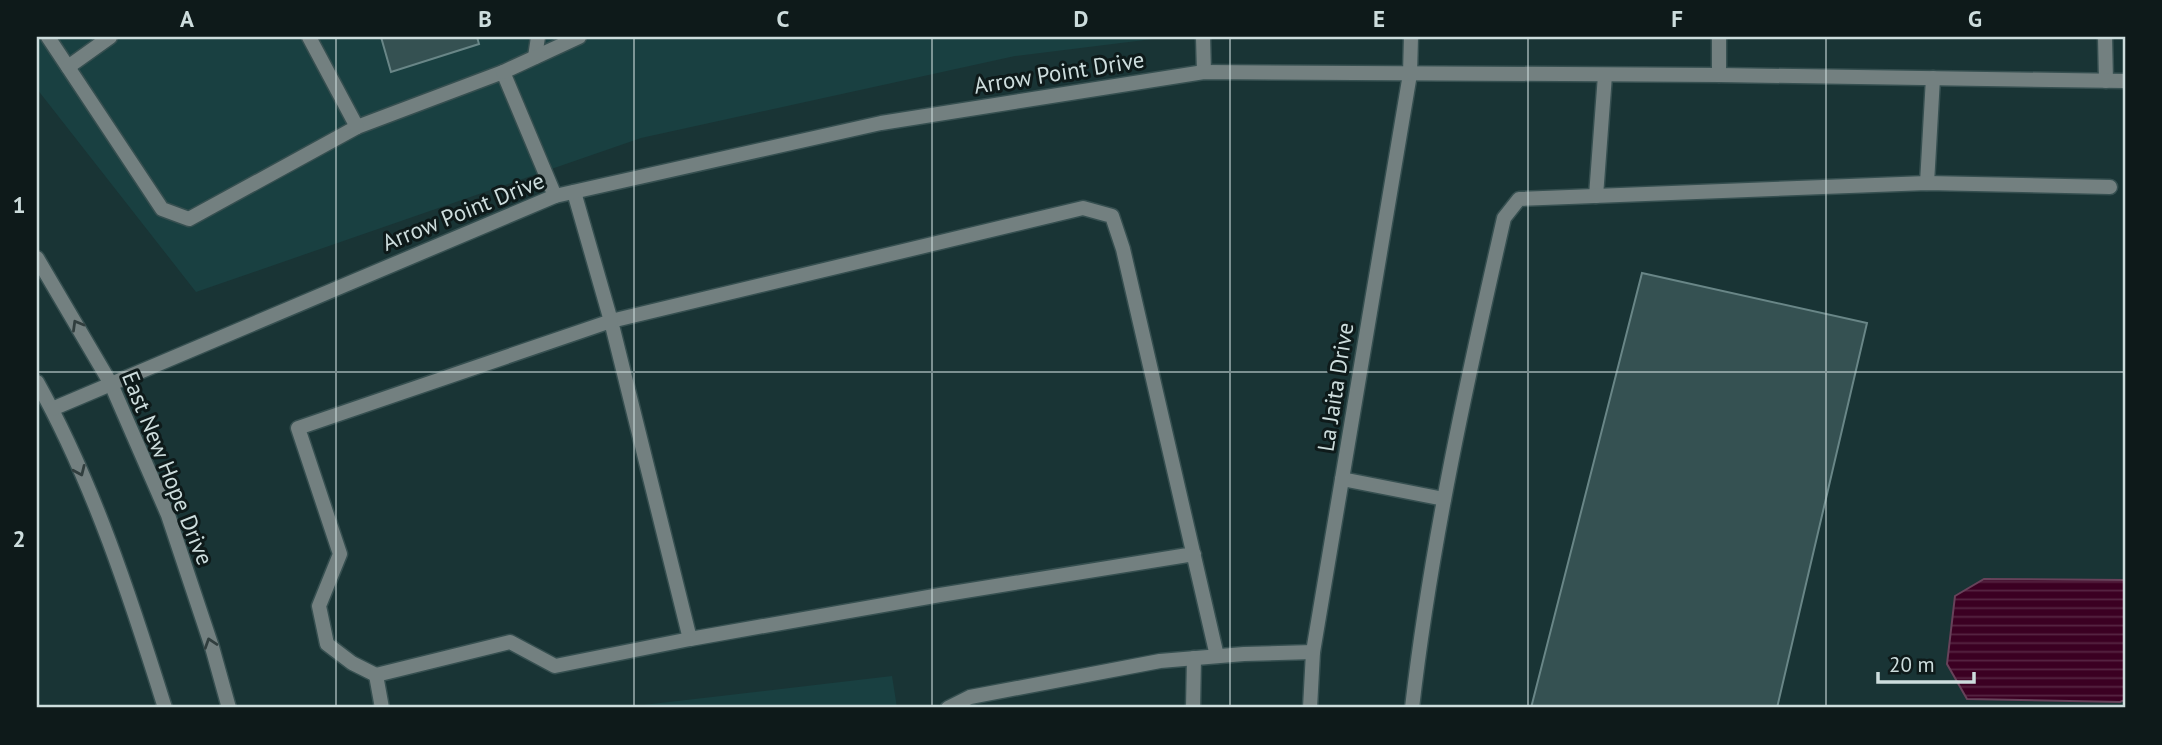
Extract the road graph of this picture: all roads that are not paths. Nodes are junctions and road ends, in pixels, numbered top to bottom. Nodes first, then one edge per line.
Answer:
1 (48, 37) edge
2 (110, 37) edge
3 (309, 37) edge
4 (538, 37) edge
5 (579, 37) edge
6 (1203, 37) edge
7 (1411, 37) edge
8 (1719, 37) edge
9 (2105, 37) edge
10 (535, 57) junction
11 (68, 67) junction
12 (503, 72) junction
13 (1203, 72) junction
14 (1410, 74) junction
15 (1605, 75) junction
16 (1719, 75) junction
17 (1933, 78) junction
18 (2117, 81) edge
19 (357, 127) junction
20 (1927, 183) junction
21 (2110, 187) dead end
22 (574, 192) junction
23 (1596, 195) junction
24 (555, 196) junction
25 (37, 258) edge
26 (611, 321) junction
27 (37, 382) edge
28 (111, 384) junction
29 (52, 409) junction
30 (1342, 479) junction
31 (1444, 499) junction
32 (1194, 554) junction
33 (690, 639) junction
34 (1313, 652) junction
35 (1217, 656) junction
36 (1194, 658) junction
37 (376, 675) junction
38 (165, 708) edge
39 (229, 708) edge
40 (382, 708) edge
41 (948, 708) edge
42 (1193, 708) edge
43 (1310, 708) edge
44 (1412, 708) edge

1 - 11 street
2 - 11 street
3 - 19 street
4 - 10 street
5 - 10 street
6 - 13 street
7 - 14 street, La Jaita Drive
8 - 16 street
9 - 18 street
10 - 12 street
11 - 19 street
12 - 19 street
12 - 24 street
13 - 14 street, Arrow Point Drive
13 - 22 street, Arrow Point Drive
14 - 15 street, Arrow Point Drive
14 - 30 street, La Jaita Drive
15 - 16 street, Arrow Point Drive
15 - 23 street
16 - 17 street, Arrow Point Drive
17 - 18 street, Arrow Point Drive
17 - 20 street
20 - 21 street
20 - 23 street
22 - 24 street, Arrow Point Drive
22 - 26 street
23 - 31 street
24 - 28 street, Arrow Point Drive
28 -> 25 street, East New Hope Drive
26 - 32 street
26 - 33 street
26 - 37 street
27 - 29 street
28 - 29 street, Arrow Point Drive
39 -> 28 street, East New Hope Drive
29 -> 38 street
30 - 31 street
30 - 34 street, La Jaita Drive
31 - 44 street
32 - 33 street
32 - 35 street
33 - 37 street
34 - 35 street
34 - 43 street, La Jaita Drive
35 - 36 street
36 - 41 street
36 - 42 street
37 - 40 street

